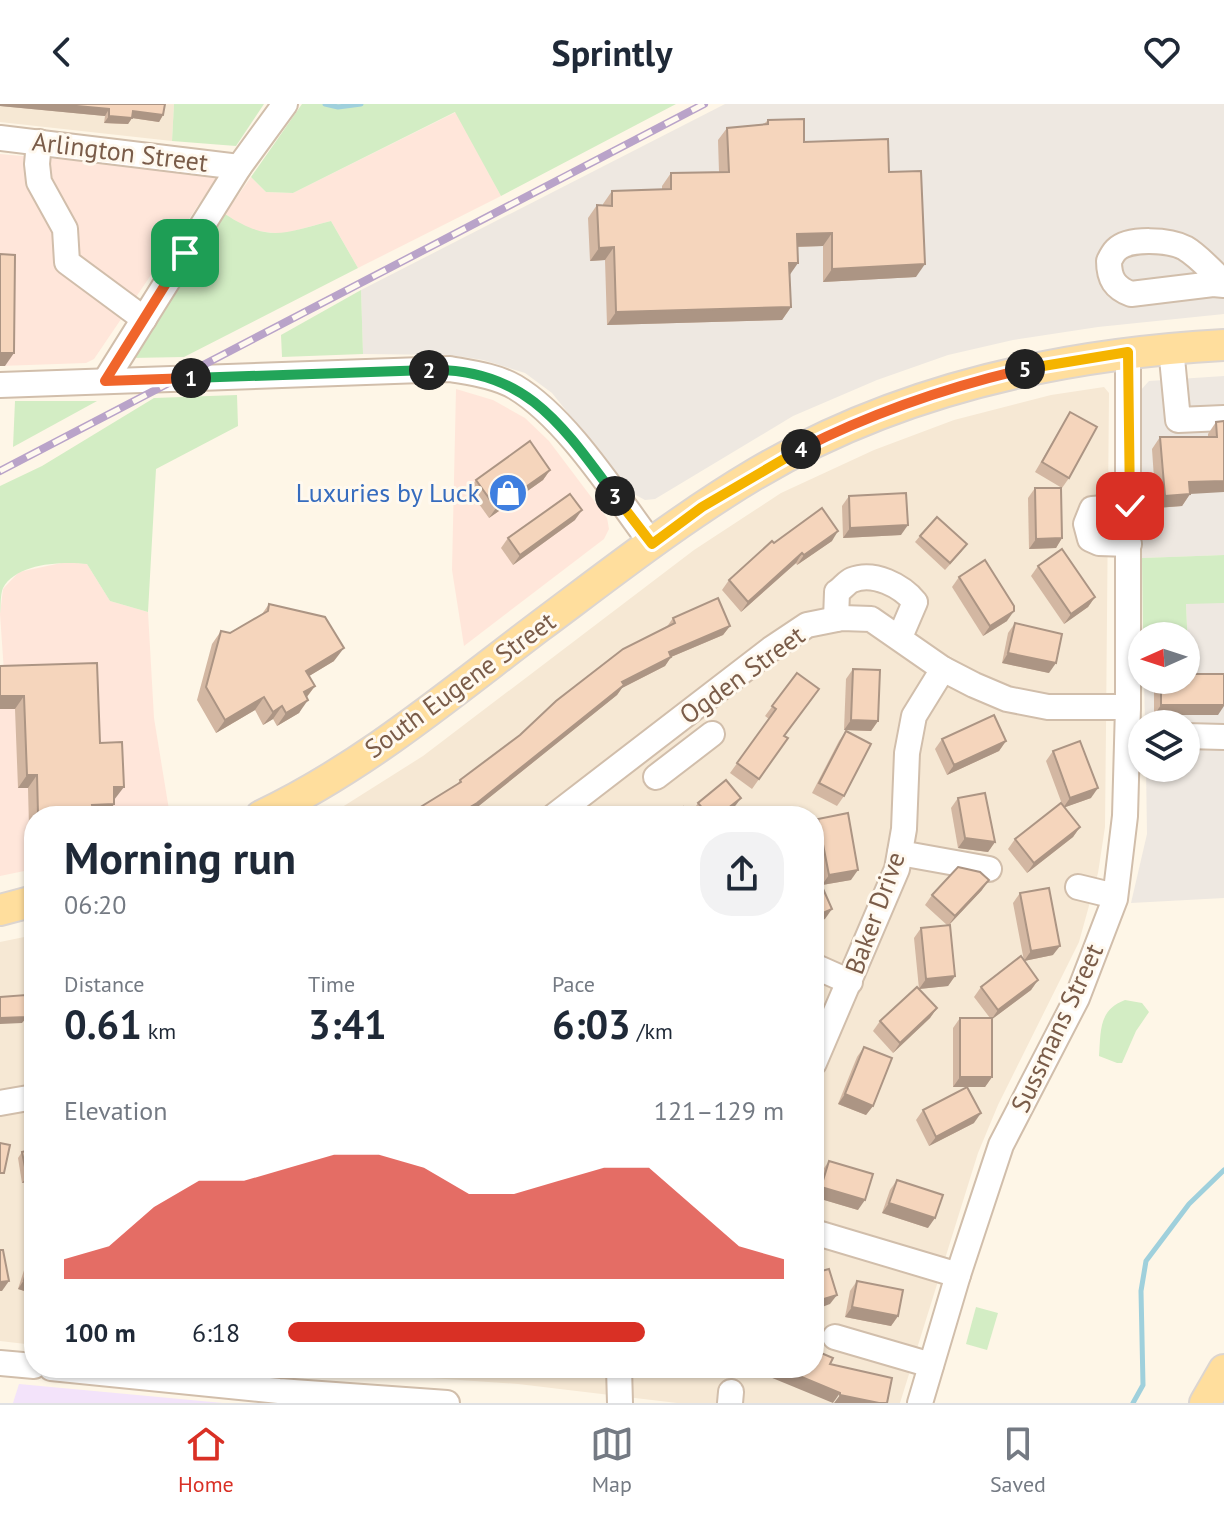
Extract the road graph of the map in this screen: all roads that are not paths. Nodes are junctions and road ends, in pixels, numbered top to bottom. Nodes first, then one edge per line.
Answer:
1 (285, 104) edge
2 (0, 138) edge
3 (39, 142) junction
4 (239, 167) junction
5 (144, 319) junction
6 (1224, 345) edge
7 (1171, 348) junction
8 (1128, 352) junction
9 (105, 381) junction
10 (0, 385) edge
11 (1224, 418) edge
12 (1130, 506) junction
13 (652, 544) junction
14 (1129, 544) junction
15 (836, 619) junction
16 (900, 637) junction
17 (943, 669) junction
18 (1128, 707) junction
19 (1129, 710) edge
20 (712, 734) dead end
21 (1200, 736) edge
22 (1224, 737) edge
23 (658, 738) junction
24 (677, 761) junction
25 (656, 777) dead end
26 (1129, 782) edge
27 (278, 806) edge
28 (567, 806) edge
29 (900, 853) junction
30 (989, 869) dead end
31 (1078, 887) dead end
32 (1115, 896) junction
33 (24, 904) edge
34 (0, 910) edge
35 (824, 970) edge
36 (850, 982) junction
37 (824, 1040) edge
38 (24, 1099) edge
39 (0, 1103) edge
40 (824, 1235) edge
41 (958, 1275) junction
42 (835, 1337) dead end
43 (0, 1363) edge
44 (24, 1365) edge
45 (931, 1365) junction
46 (1224, 1370) edge
47 (200, 1378) edge
48 (619, 1378) edge
49 (279, 1387) edge
50 (447, 1403) edge
51 (620, 1403) edge
52 (920, 1403) edge
53 (1205, 1403) edge

1 - 4 street
2 - 3 street, Arlington Street
3 - 4 street, Arlington Street
3 - 5 street
4 - 5 street
5 - 9 street
6 - 7 main road, South Eugene Street
7 - 8 main road, South Eugene Street
7 - 11 street
8 - 12 street, Sussmans Street
8 - 13 main road, South Eugene Street
9 - 10 street
9 - 13 street
12 - 14 street, Sussmans Street
12 - 14 street
13 - 27 main road, South Eugene Street
14 - 18 street, Sussmans Street
15 - 16 street, Ogden Street
15 - 16 street
15 - 23 street, Ogden Street
16 - 17 street, Ogden Street
17 - 18 street, Ogden Street
17 - 29 street, Baker Drive
18 - 19 street, Sussmans Street
20 - 24 street
21 - 22 street
23 - 24 street
23 - 28 street, Ogden Street
24 - 25 street
26 - 32 street, Sussmans Street
29 - 30 street
29 - 36 street, Baker Drive
31 - 32 street
32 - 41 street, Sussmans Street
33 - 34 main road
35 - 36 street
36 - 37 street, Baker Drive
38 - 39 street
40 - 41 street
41 - 45 street, Sussmans Street
42 - 45 street
43 - 44 street
45 - 52 street, Sussmans Street
46 - 53 main road
47 - 49 street
48 - 51 street
49 - 50 street

